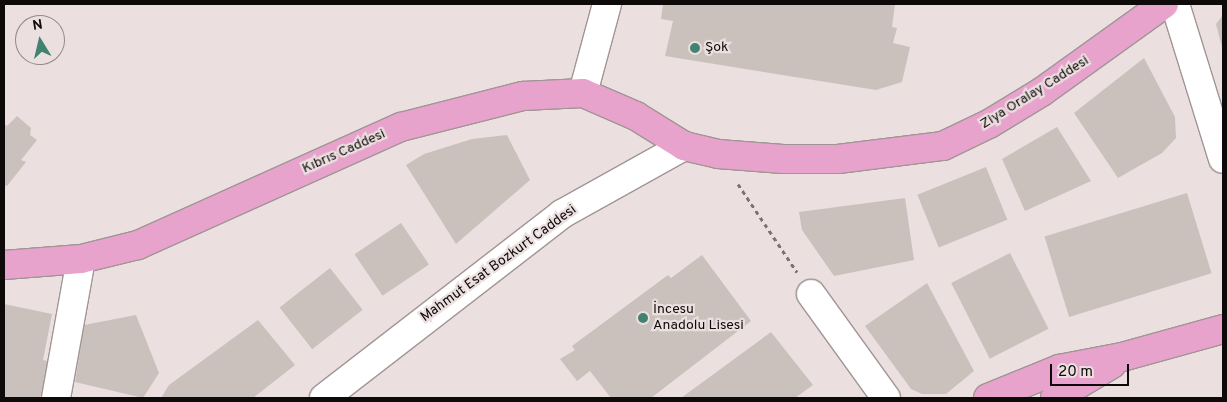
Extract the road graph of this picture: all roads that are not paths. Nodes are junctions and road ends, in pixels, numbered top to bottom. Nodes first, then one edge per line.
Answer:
1 (607, 4) edge
2 (1164, 4) edge
3 (1175, 4) edge
4 (583, 94) junction
5 (684, 146) junction
6 (1222, 150) edge
7 (81, 259) junction
8 (4, 266) edge
9 (811, 294) road end
10 (1223, 329) edge
11 (1122, 357) junction
12 (56, 398) edge
13 (324, 398) edge
14 (886, 398) edge
15 (988, 398) edge
16 (1055, 398) edge

1 - 4 street
2 - 5 main road, Ziya Oralay Caddesi
3 - 6 street
4 - 5 main road, Kıbrıs Caddesi
4 - 7 main road, Kıbrıs Caddesi
5 - 13 street, Mahmut Esat Bozkurt Caddesi
7 - 8 main road, Kıbrıs Caddesi
7 - 12 street
9 - 14 street
10 - 11 main road
11 - 15 main road
11 - 16 main road

